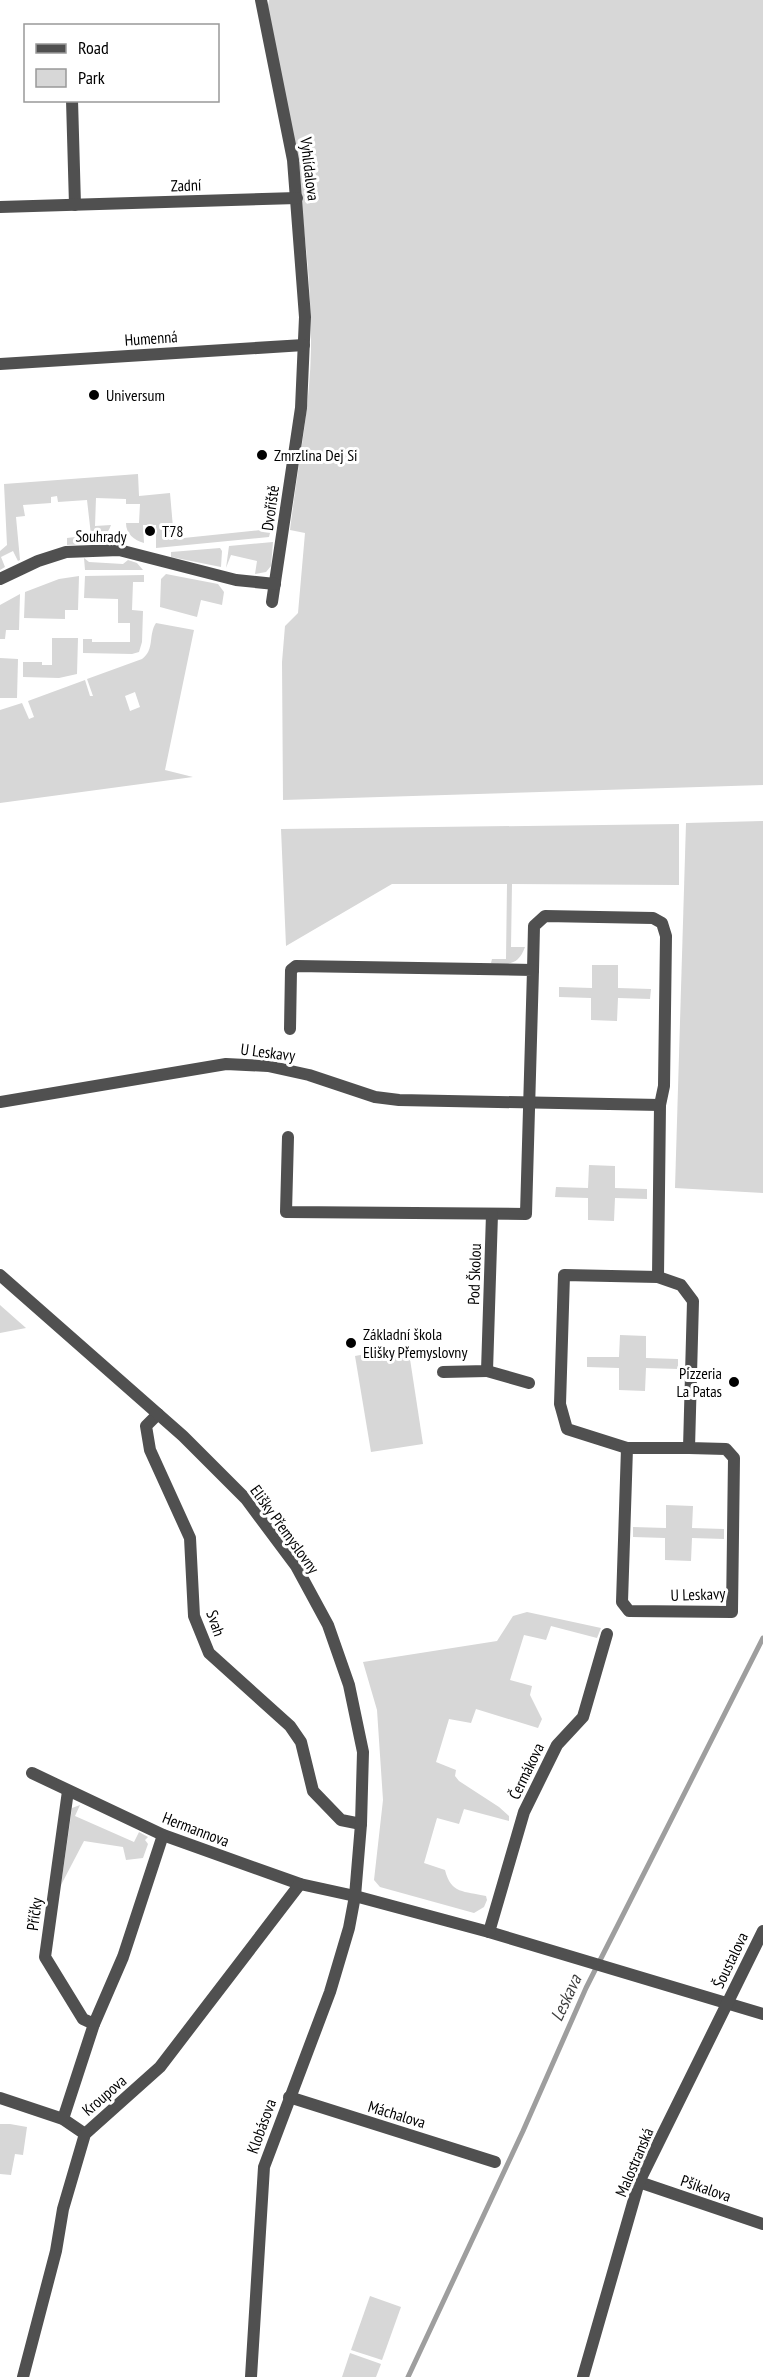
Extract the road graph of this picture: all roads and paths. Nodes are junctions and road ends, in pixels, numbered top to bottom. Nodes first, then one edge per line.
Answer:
1 (261, 0) edge
2 (72, 102) edge
3 (297, 198) junction
4 (75, 205) junction
5 (0, 207) edge
6 (304, 345) junction
7 (0, 364) edge
8 (0, 579) edge
9 (275, 584) junction
10 (272, 602) dead end
11 (533, 970) junction
12 (290, 1029) dead end
13 (0, 1102) edge
14 (530, 1103) junction
15 (660, 1105) junction
16 (288, 1137) dead end
17 (492, 1214) junction
18 (0, 1275) edge
19 (658, 1277) junction
20 (487, 1371) junction
21 (443, 1372) dead end
22 (528, 1383) dead end
23 (158, 1414) junction
24 (627, 1448) junction
25 (689, 1448) junction
26 (607, 1634) dead end
27 (32, 1773) dead end
28 (68, 1791) junction
29 (362, 1824) junction
30 (163, 1835) junction
31 (300, 1884) junction
32 (355, 1896) junction
33 (763, 1931) edge
34 (489, 1932) junction
35 (728, 2004) junction
36 (763, 2014) edge
37 (94, 2024) junction
38 (289, 2097) junction
39 (0, 2098) edge
40 (63, 2120) junction
41 (85, 2134) junction
42 (495, 2162) dead end
43 (639, 2182) junction
44 (763, 2224) edge
45 (23, 2377) edge
46 (251, 2377) edge
47 (583, 2377) edge

1 - 3 street, Vyhlídalova
2 - 4 street
3 - 4 street, Zadní
3 - 6 street, Vyhlídalova
4 - 5 street, Zadní
6 - 7 street, Humenná
6 - 9 street, Dvořiště
8 - 9 street, Souhrady
9 - 10 street, Dvořiště
11 - 12 street, U Leskavy
11 - 14 street
11 - 15 street
13 - 14 street, U Leskavy
14 - 15 street, U Leskavy
14 - 17 street
15 - 19 street
16 - 17 street
17 - 20 street, Pod Školou
18 - 23 street, Elišky Přemyslovny
19 - 24 street, U Leskavy
19 - 25 street, U Leskavy
20 - 21 street
20 - 22 street
23 - 29 street, Elišky Přemyslovny
23 - 29 street, Svah
24 - 25 street, U Leskavy
24 - 25 street, U Leskavy
26 - 34 street, Čermákova
27 - 28 street, Hermannova
28 - 30 street, Hermannova
28 - 37 street, Příčky
29 - 32 street, Elišky Přemyslovny
30 - 31 street, Hermannova
30 - 37 street
31 - 32 street, Hermannova
31 - 41 street, Kroupova
32 - 34 street
32 - 38 street, Klobásova
33 - 35 street, Šoustalova
34 - 35 street
35 - 36 street
35 - 43 street, Malostranská
37 - 40 street
38 - 42 street, Máchalova
38 - 46 street, Klobásova
39 - 40 street
40 - 41 street
41 - 45 street, Kroupova
43 - 44 street, Pšikalova
43 - 47 street, Malostranská

